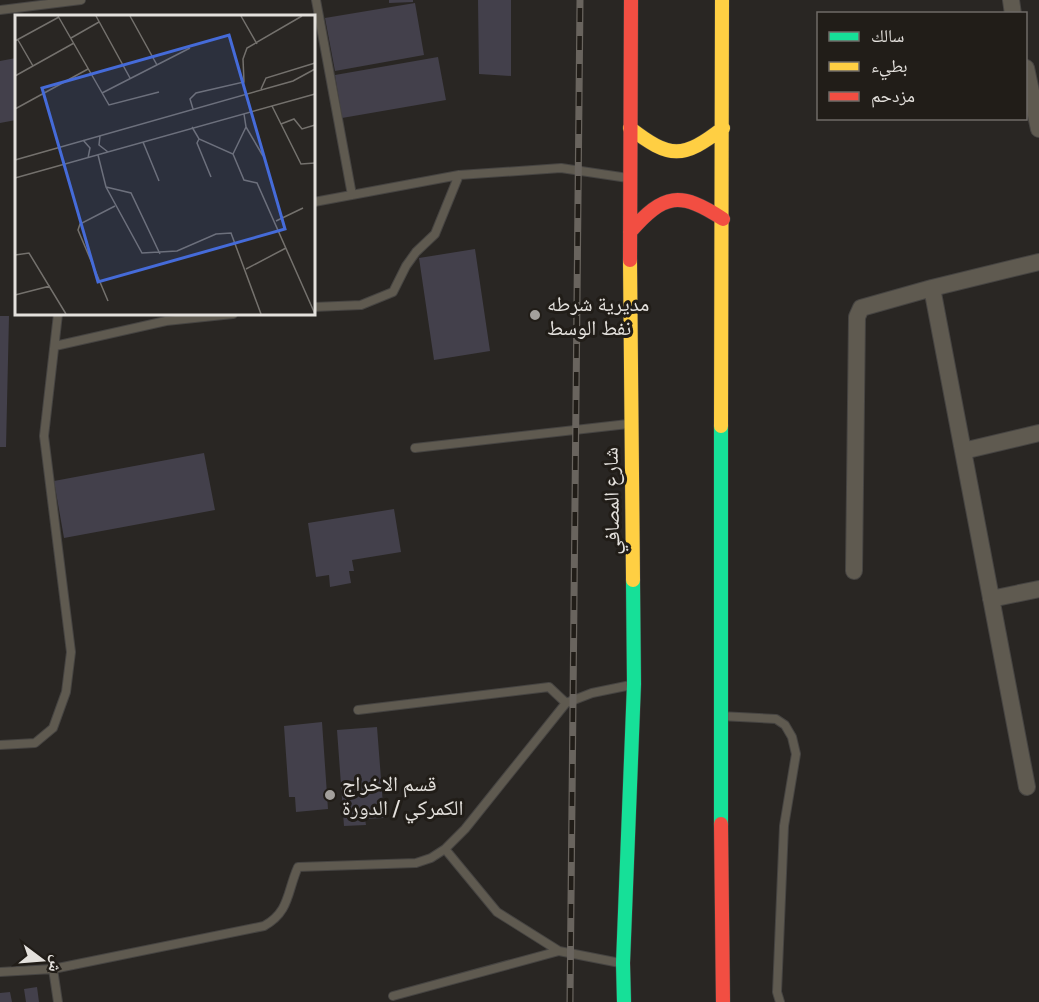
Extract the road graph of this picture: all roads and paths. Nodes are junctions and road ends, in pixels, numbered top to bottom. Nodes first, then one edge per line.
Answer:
1 (81, 0) edge
2 (316, 0) edge
3 (631, 0) edge
4 (722, 0) edge
5 (0, 10) edge
6 (1027, 73) edge
7 (630, 128) junction
8 (723, 128) junction
9 (1039, 129) edge
10 (459, 175) junction
11 (629, 178) junction
12 (352, 195) junction
13 (315, 202) edge
14 (723, 219) junction
15 (630, 232) junction
16 (1039, 262) edge
17 (932, 288) junction
18 (315, 307) edge
19 (58, 315) edge
20 (223, 315) edge
21 (55, 346) junction
22 (632, 424) junction
23 (1039, 433) edge
24 (415, 448) dead end
25 (963, 451) junction
26 (854, 571) dead end
27 (1039, 589) edge
28 (991, 599) junction
29 (634, 684) junction
30 (566, 703) junction
31 (358, 710) dead end
32 (720, 716) junction
33 (0, 745) edge
34 (1027, 787) dead end
35 (445, 849) junction
36 (559, 951) junction
37 (623, 963) junction
38 (53, 969) junction
39 (0, 972) edge
40 (393, 996) dead end
41 (58, 1002) edge
42 (624, 1002) edge
43 (723, 1002) edge
44 (780, 1002) edge

1 - 5 lane
2 - 12 lane
3 - 7 main road, شارع المصافي
4 - 8 main road
6 - 9 street
7 - 8 main road
7 - 11 main road, شارع المصافي
8 - 14 main road
10 - 11 lane
10 - 12 lane
10 - 18 lane
11 - 15 main road, شارع المصافي
12 - 13 lane
14 - 15 main road
14 - 32 main road
15 - 22 main road, شارع المصافي
16 - 17 street
17 - 25 street
17 - 26 street
19 - 21 lane
20 - 21 lane
21 - 33 lane
22 - 24 lane
22 - 29 main road, شارع المصافي
23 - 25 street
25 - 28 street
27 - 28 street
28 - 34 street
29 - 30 lane
29 - 37 main road, شارع المصافي
30 - 31 lane
30 - 35 lane
32 - 43 main road
32 - 44 lane
35 - 36 lane
35 - 38 lane
36 - 37 lane
36 - 40 lane
37 - 42 main road, شارع المصافي
38 - 39 lane
38 - 41 lane

